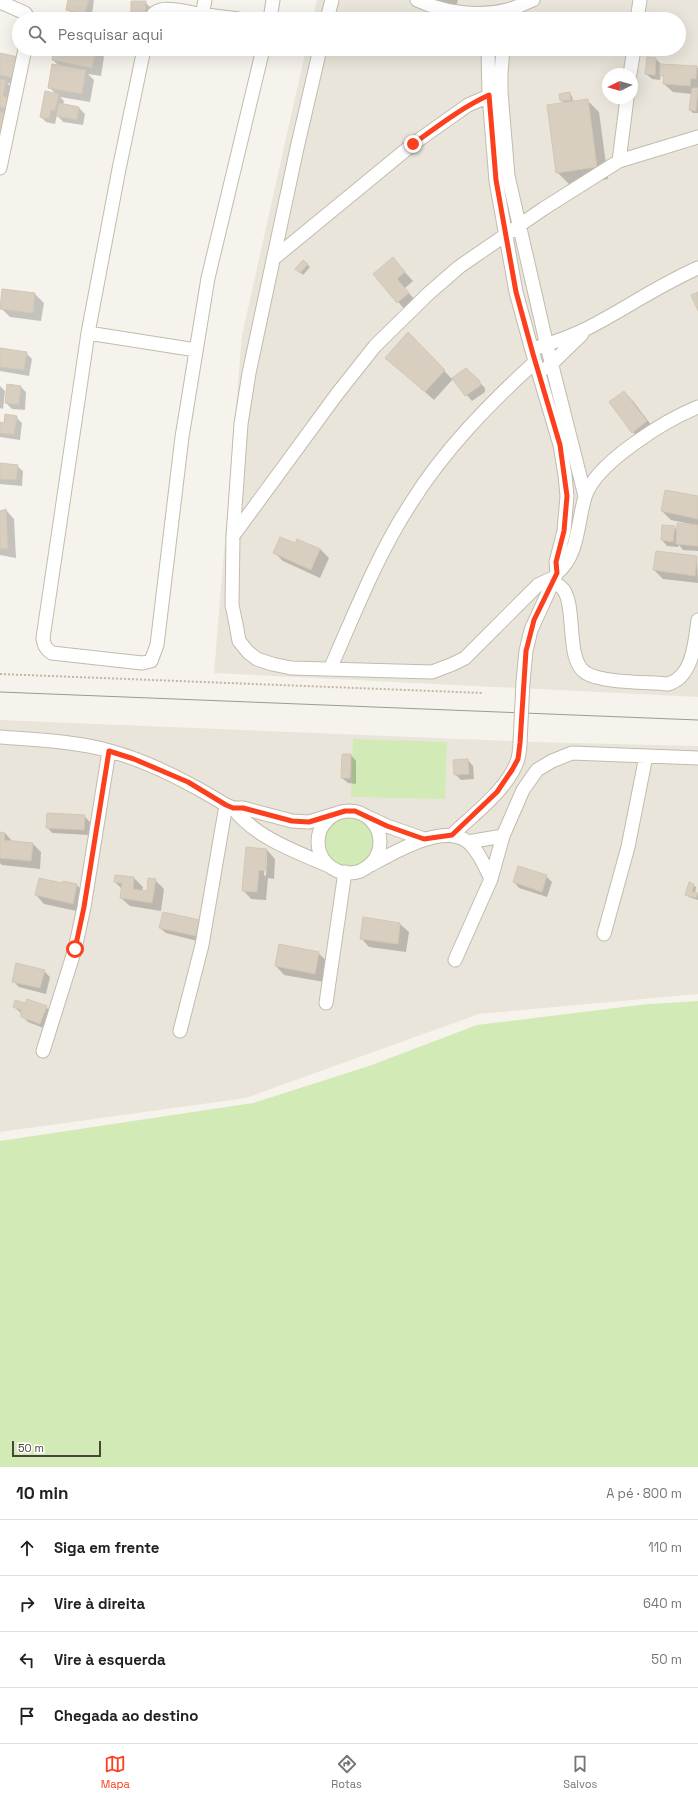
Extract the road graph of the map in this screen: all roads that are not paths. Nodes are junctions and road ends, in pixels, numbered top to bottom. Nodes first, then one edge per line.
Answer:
1 (205, 0) edge
2 (273, 0) edge
3 (332, 0) edge
4 (417, 0) edge
5 (484, 0) edge
6 (533, 0) edge
7 (640, 0) edge
8 (0, 2) edge
9 (507, 10) edge
10 (23, 12) edge
11 (155, 12) edge
12 (186, 12) edge
13 (200, 12) edge
14 (271, 12) edge
15 (329, 12) edge
16 (457, 12) edge
17 (486, 12) edge
18 (638, 12) edge
19 (24, 56) edge
20 (143, 56) edge
21 (261, 56) edge
22 (318, 56) edge
23 (489, 56) edge
24 (503, 56) edge
25 (633, 56) edge
26 (631, 68) edge
27 (495, 94) junction
28 (626, 104) edge
29 (698, 137) edge
30 (619, 162) junction
31 (0, 168) edge
32 (519, 226) junction
33 (507, 235) junction
34 (273, 260) junction
35 (698, 268) edge
36 (587, 328) junction
37 (88, 333) junction
38 (547, 346) junction
39 (196, 350) junction
40 (535, 361) junction
41 (552, 363) junction
42 (698, 407) edge
43 (585, 496) junction
44 (233, 536) junction
45 (555, 578) junction
46 (698, 620) edge
47 (330, 669) junction
48 (0, 737) edge
49 (109, 751) junction
50 (646, 756) junction
51 (698, 758) edge
52 (230, 806) junction
53 (335, 814) junction
54 (365, 815) junction
55 (452, 835) junction
56 (503, 836) junction
57 (424, 839) junction
58 (468, 842) junction
59 (330, 866) junction
60 (367, 867) junction
61 (345, 872) junction
62 (491, 879) junction
63 (604, 934) dead end
64 (455, 960) dead end
65 (326, 1003) dead end
66 (180, 1031) dead end
67 (43, 1051) dead end

1 - 13 street
2 - 14 street
3 - 15 street
4 - 16 street
5 - 17 street
6 - 9 street
7 - 18 street
8 - 10 street
11 - 12 street
19 - 31 street
20 - 37 street
21 - 39 street
22 - 34 street
23 - 27 street
24 - 27 street
25 - 26 street
27 - 32 street
27 - 33 street
27 - 34 street
28 - 30 street
29 - 30 street
30 - 32 street
32 - 33 street
32 - 38 street
33 - 40 street
33 - 44 street
34 - 44 street
35 - 36 street
36 - 38 street
36 - 41 street
37 - 39 street
37 - 39 street
38 - 40 street
38 - 41 street
40 - 41 street
40 - 45 street
40 - 47 street
41 - 43 street
42 - 43 street
43 - 45 street
44 - 47 street
45 - 46 street
45 - 47 street
45 - 55 street, bridge
48 - 49 street
49 - 52 street
49 - 67 street
50 - 51 street
50 - 56 street
50 - 63 street
52 - 53 street
52 - 59 street
52 - 66 street
53 - 54 street
53 - 59 street
54 - 57 street
54 - 60 street
55 - 57 street
55 - 58 street
56 - 58 street
56 - 62 street
57 - 60 street
58 - 62 street
59 - 61 street
60 - 61 street
61 - 65 street
62 - 64 street

